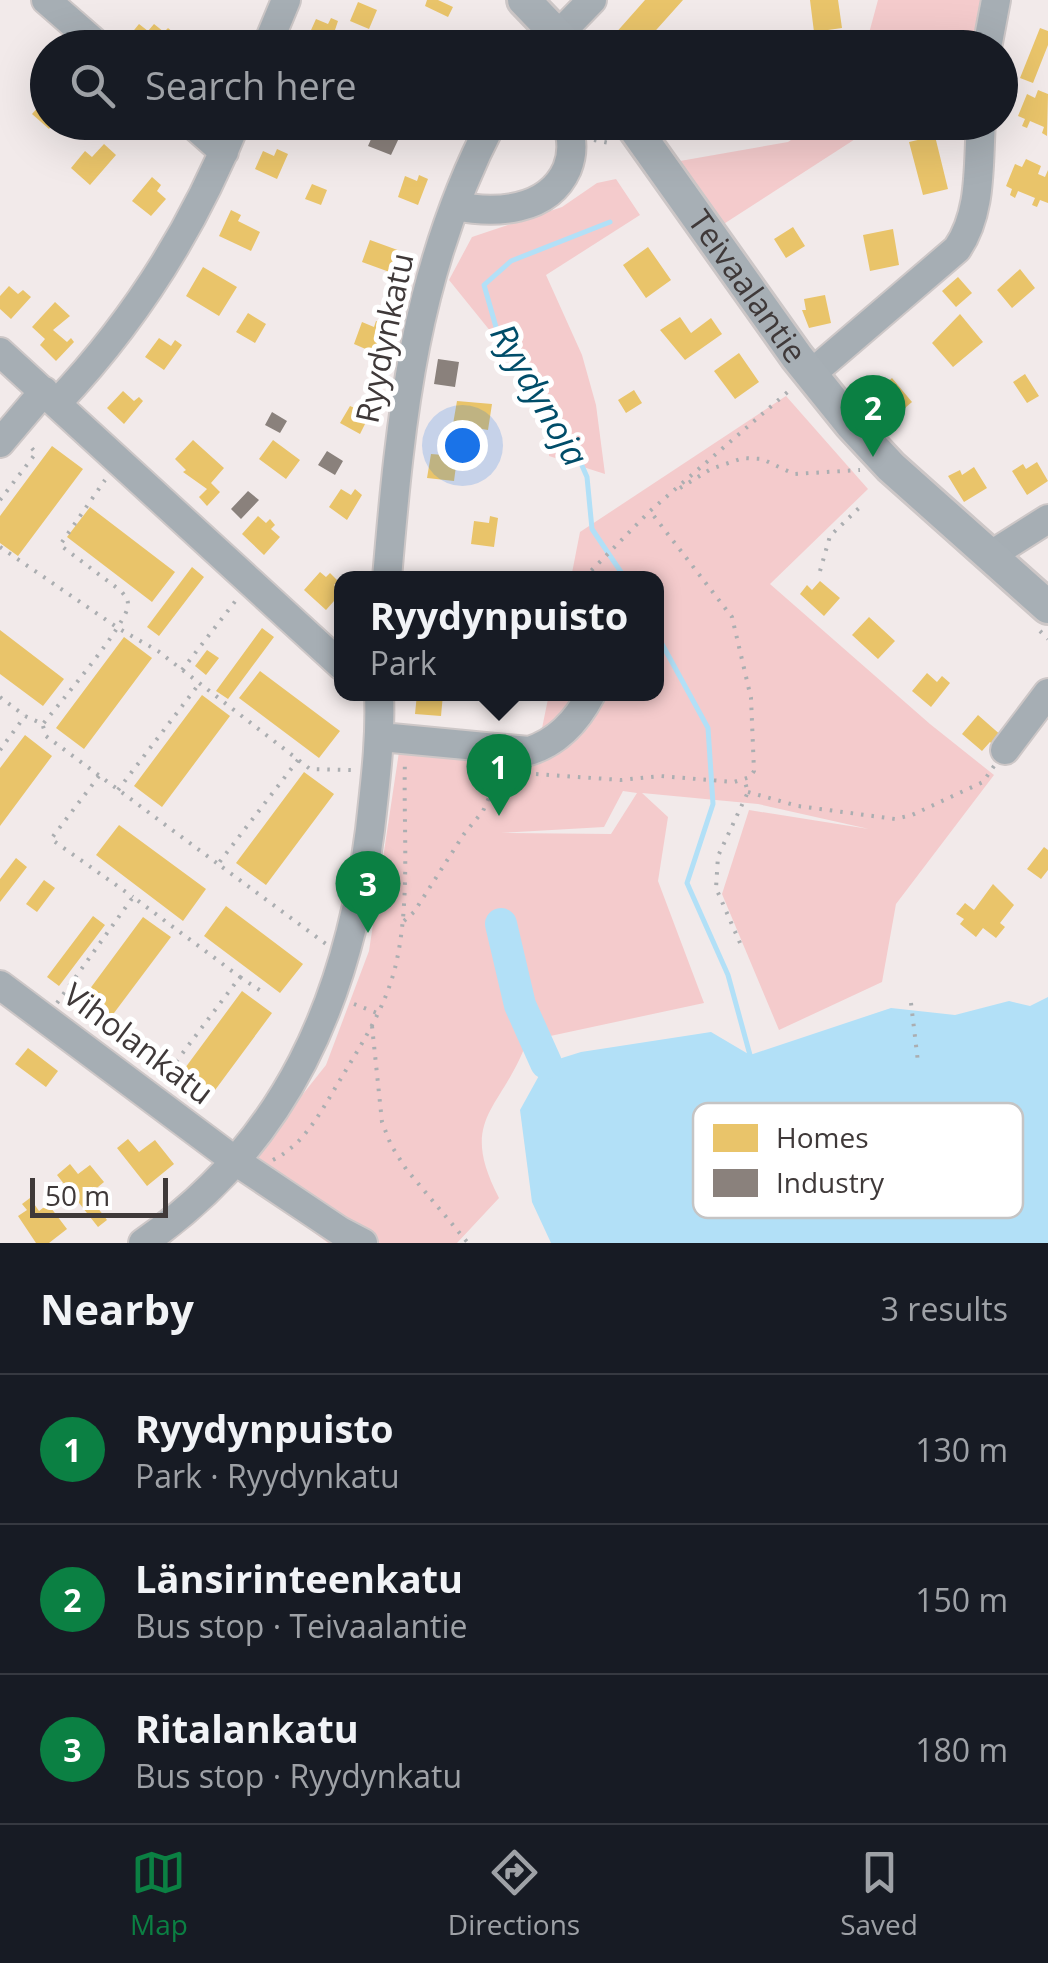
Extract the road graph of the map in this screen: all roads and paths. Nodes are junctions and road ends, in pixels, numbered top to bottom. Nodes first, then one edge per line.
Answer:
1 (46, 0) edge
2 (286, 0) edge
3 (524, 0) edge
4 (592, 0) edge
5 (996, 0) edge
6 (81, 30) edge
7 (274, 30) edge
8 (545, 30) edge
9 (565, 30) edge
10 (991, 30) edge
11 (210, 140) edge
12 (229, 140) edge
13 (484, 140) edge
14 (574, 140) edge
15 (628, 140) edge
16 (980, 140) edge
17 (224, 152) junction
18 (455, 206) junction
19 (0, 352) edge
20 (800, 382) junction
21 (50, 397) junction
22 (12, 442) edge
23 (119, 460) junction
24 (862, 470) dead end
25 (671, 493) junction
26 (0, 500) edge
27 (859, 508) dead end
28 (650, 510) junction
29 (1048, 519) edge
30 (0, 547) edge
31 (991, 555) junction
32 (389, 571) edge
33 (589, 571) edge
34 (820, 572) dead end
35 (250, 582) junction
36 (1048, 607) edge
37 (118, 628) junction
38 (334, 659) edge
39 (182, 670) junction
40 (199, 684) junction
41 (1048, 693) edge
42 (0, 698) edge
43 (381, 701) edge
44 (587, 701) edge
45 (24, 716) junction
46 (43, 724) junction
47 (393, 738) junction
48 (0, 750) edge
49 (1006, 750) joint
50 (298, 760) junction
51 (522, 762) junction
52 (377, 771) junction
53 (99, 776) junction
54 (744, 779) junction
55 (118, 790) junction
56 (748, 792) junction
57 (218, 864) junction
58 (133, 898) junction
59 (401, 922) junction
60 (740, 943) dead end
61 (346, 959) junction
62 (240, 977) junction
63 (0, 985) edge
64 (264, 993) dead end
65 (331, 1000) junction
66 (911, 1002) dead end
67 (378, 1013) junction
68 (46, 1019) junction
69 (372, 1026) junction
70 (164, 1049) dead end
71 (918, 1062) dead end
72 (174, 1064) junction
73 (150, 1097) junction
74 (244, 1165) junction
75 (321, 1234) edge
76 (143, 1243) edge
77 (363, 1243) edge
78 (468, 1243) edge

1 - 6 street
2 - 7 street
3 - 8 main road
4 - 9 street
5 - 10 street
11 - 17 street
12 - 17 street
13 - 18 street, Ryydynkatu
14 - 18 street
15 - 20 main road, Teivaalantie
16 - 20 street
17 - 21 street
18 - 32 street, Ryydynkatu
19 - 21 street
20 - 25 path
20 - 31 main road, Teivaalantie
21 - 22 street
21 - 23 street
22 - 26 path
23 - 35 street
23 - 37 path
24 - 25 path
25 - 28 path
27 - 34 path
28 - 33 path
28 - 54 path
29 - 31 street
30 - 37 path
31 - 36 main road, Teivaalantie
35 - 38 street
35 - 39 path
37 - 39 path
37 - 46 path
39 - 40 path
40 - 50 path
40 - 55 path
41 - 49 street
42 - 45 path
43 - 47 street
44 - 51 street
45 - 46 path
45 - 48 path
46 - 53 path
47 - 51 street
47 - 52 street
47 - 59 path
49 - 56 path
50 - 52 path
50 - 57 path
51 - 54 path
51 - 59 path
52 - 61 street
53 - 55 path
53 - 58 path
54 - 56 path
55 - 57 path
56 - 60 path
57 - 61 path
58 - 62 path
58 - 68 path
59 - 67 path
61 - 65 street
62 - 64 path
62 - 72 path
63 - 68 street, Viholankatu
65 - 67 path
65 - 74 street
66 - 71 path
67 - 69 path
68 - 73 street, Viholankatu
69 - 74 path
69 - 78 path
70 - 72 path
72 - 73 path
73 - 74 street, Viholankatu
74 - 75 street, Viholankatu
74 - 76 street
75 - 77 street, Viholankatu

